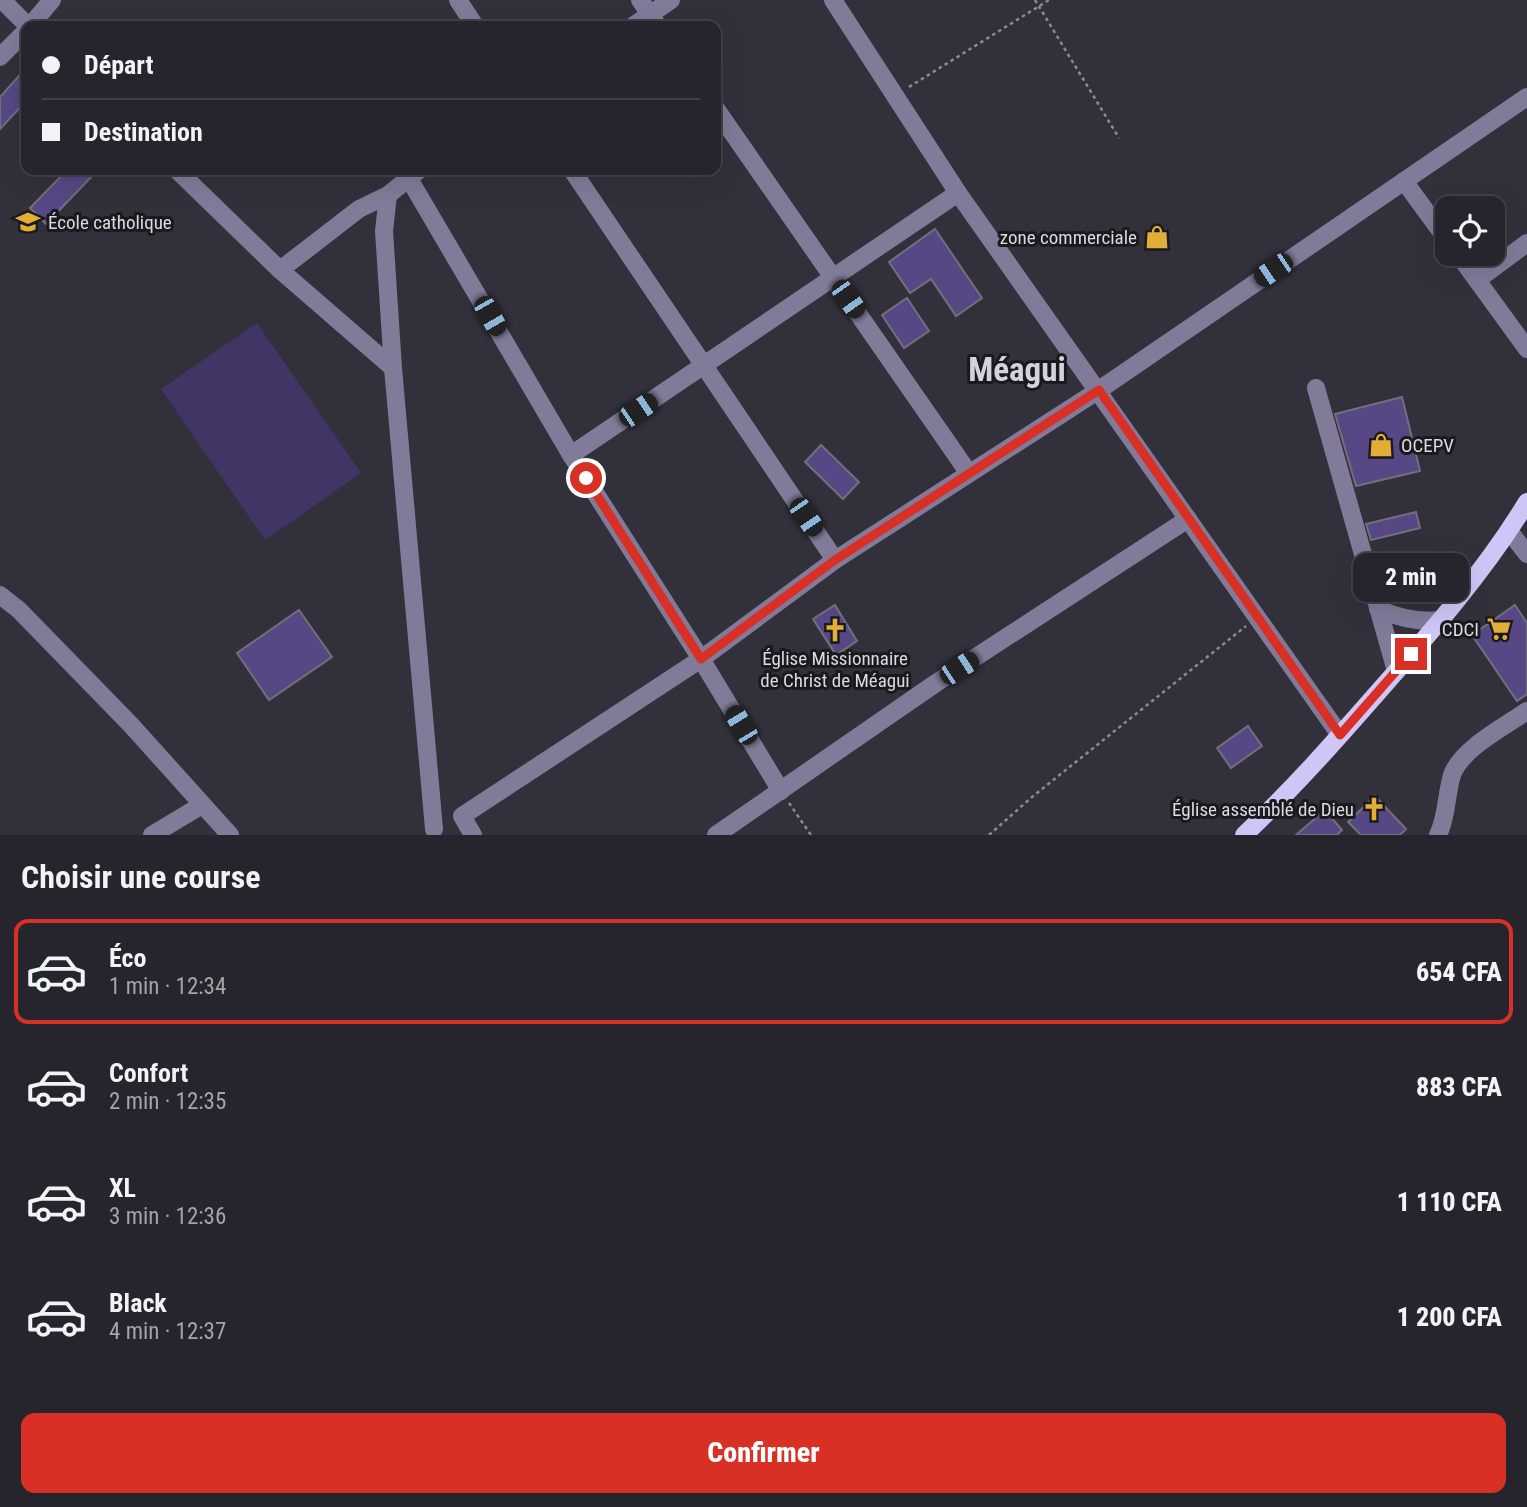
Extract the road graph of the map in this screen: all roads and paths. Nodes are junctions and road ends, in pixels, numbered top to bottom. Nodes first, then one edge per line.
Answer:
1 (2, 0) edge
2 (52, 0) edge
3 (458, 0) edge
4 (671, 0) edge
5 (833, 0) edge
6 (1035, 0) edge
7 (1049, 0) edge
8 (1040, 6) junction
9 (649, 14) edge
10 (22, 21) edge
11 (34, 21) edge
12 (472, 21) edge
13 (21, 35) edge
14 (0, 57) edge
15 (897, 95) junction
16 (1527, 97) edge
17 (721, 116) edge
18 (1119, 138) dead end
19 (182, 175) edge
20 (412, 175) edge
21 (415, 175) edge
22 (575, 175) edge
23 (1404, 181) junction
24 (958, 193) junction
25 (388, 195) junction
26 (1435, 224) edge
27 (1527, 243) edge
28 (1467, 266) edge
29 (281, 270) junction
30 (833, 278) junction
31 (1477, 280) junction
32 (1527, 349) edge
33 (705, 366) junction
34 (393, 368) junction
35 (1316, 387) dead end
36 (1099, 390) junction
37 (571, 455) junction
38 (968, 472) junction
39 (1527, 502) edge
40 (1188, 519) junction
41 (1509, 531) junction
42 (1527, 554) edge
43 (835, 560) junction
44 (0, 595) edge
45 (1378, 609) junction
46 (1257, 617) junction
47 (1441, 620) junction
48 (701, 659) junction
49 (1396, 671) junction
50 (1527, 711) edge
51 (1340, 735) junction
52 (781, 791) junction
53 (202, 804) junction
54 (462, 816) junction
55 (429, 832) edge
56 (1247, 834) edge
57 (152, 835) edge
58 (230, 835) edge
59 (473, 835) edge
60 (716, 835) edge
61 (811, 835) edge
62 (989, 835) edge
63 (1438, 835) edge

1 - 10 street
2 - 11 street
3 - 12 street
4 - 9 street
5 - 15 street
6 - 8 path
7 - 8 path
8 - 15 path
8 - 18 path
13 - 14 street
15 - 24 street
16 - 23 street
17 - 30 street
19 - 29 street
20 - 25 street
21 - 37 street
22 - 33 street
23 - 26 street
23 - 36 street
24 - 30 street
24 - 36 street
25 - 29 street
25 - 34 street
27 - 31 street
28 - 31 street
29 - 34 street
30 - 33 street
30 - 38 street
31 - 32 street
33 - 37 street
33 - 43 street
34 - 55 street
35 - 45 street
36 - 38 street
36 - 40 street
37 - 48 street
38 - 43 street
39 - 41 main road
40 - 46 street
40 - 52 street
41 - 42 street
41 - 47 main road
43 - 48 street
44 - 53 street
45 - 47 street
45 - 49 street
46 - 51 street
46 - 62 path
47 - 49 main road
48 - 52 street
48 - 54 street
49 - 51 main road
50 - 63 street
51 - 56 main road
52 - 60 street
52 - 61 path
53 - 57 street
53 - 58 street
54 - 55 street
54 - 59 street

